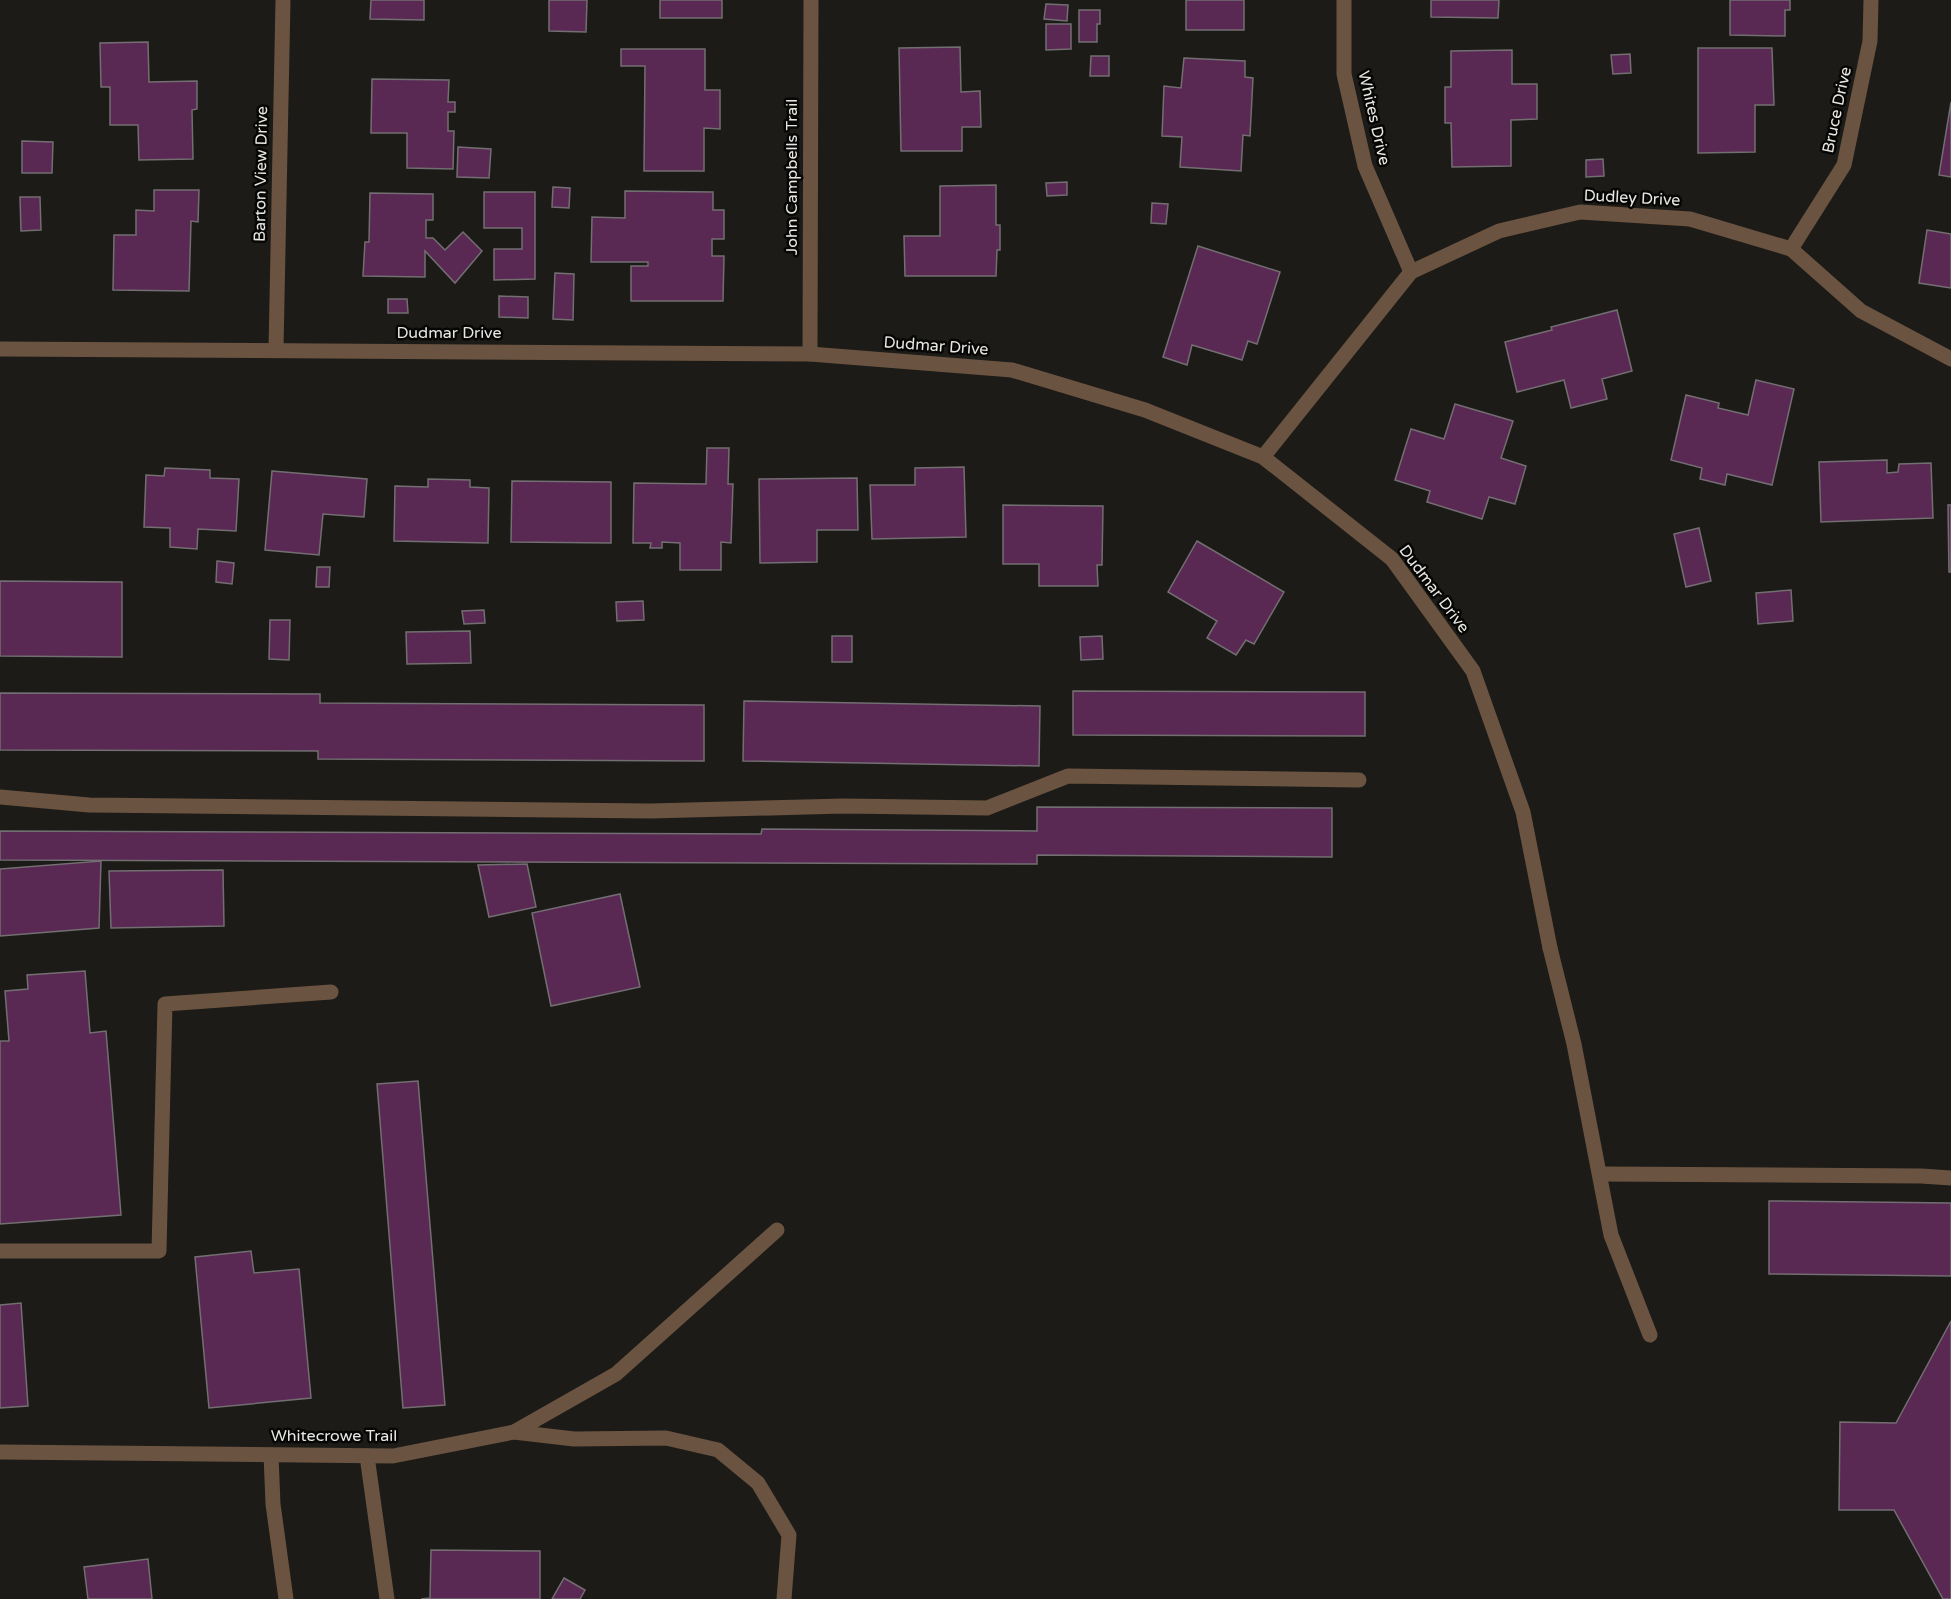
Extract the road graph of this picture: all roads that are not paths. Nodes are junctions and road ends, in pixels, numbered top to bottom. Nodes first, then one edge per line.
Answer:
1 (283, 0) edge
2 (811, 0) edge
3 (1344, 0) edge
4 (1871, 0) edge
5 (1791, 249) junction
6 (1411, 272) junction
7 (0, 349) edge
8 (276, 350) junction
9 (810, 354) junction
10 (1951, 359) edge
11 (1263, 457) junction
12 (1359, 780) dead end
13 (0, 797) edge
14 (331, 992) dead end
15 (1600, 1174) junction
16 (1951, 1178) edge
17 (777, 1230) dead end
18 (0, 1251) edge
19 (1650, 1335) dead end
20 (514, 1432) junction
21 (0, 1452) edge
22 (271, 1455) junction
23 (367, 1456) junction
24 (286, 1599) edge
25 (387, 1599) edge
26 (784, 1599) edge

1 - 8 street, Barton View Drive
2 - 9 street, John Campbells Trail
3 - 6 street, Whites Drive
4 - 5 street, Bruce Drive
5 - 6 street, Dudley Drive
5 - 10 street, Dudley Drive
6 - 11 street, Dudley Drive
7 - 8 street, Dudmar Drive
8 - 9 street, Dudmar Drive
9 - 11 street, Dudmar Drive
11 - 15 street, Dudmar Drive
12 - 13 street
14 - 18 street
15 - 16 street
15 - 19 street, Dudmar Drive
17 - 20 street, Whitecrowe Trail
20 - 23 street, Whitecrowe Trail
20 - 26 street
21 - 22 street, Whitecrowe Trail
22 - 23 street, Whitecrowe Trail
22 - 24 street
23 - 25 street

